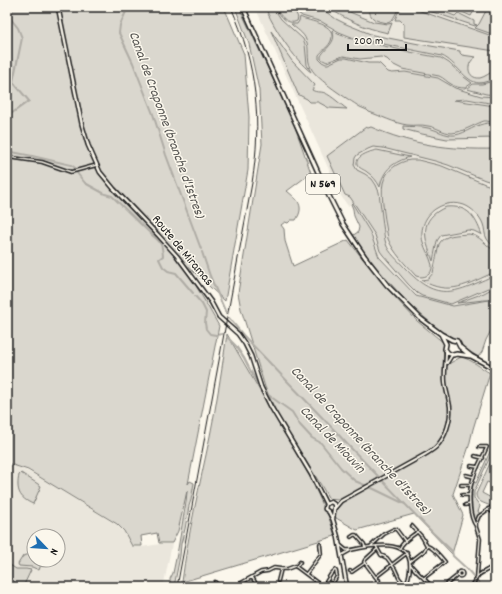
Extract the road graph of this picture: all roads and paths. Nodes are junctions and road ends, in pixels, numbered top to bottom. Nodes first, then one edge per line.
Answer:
1 (58, 7) edge
2 (243, 7) edge
3 (7, 157) edge
4 (97, 165) junction
5 (441, 334) junction
6 (452, 340) junction
7 (446, 344) junction
8 (460, 347) junction
9 (446, 352) junction
10 (457, 354) junction
11 (453, 355) junction
12 (470, 356) junction
13 (446, 364) junction
14 (494, 369) edge
15 (479, 447) dead end
16 (475, 456) dead end
17 (483, 458) junction
18 (471, 466) dead end
19 (478, 467) junction
20 (466, 475) dead end
21 (474, 478) junction
22 (461, 485) dead end
23 (471, 485) junction
24 (462, 495) dead end
25 (323, 496) junction
26 (470, 496) junction
27 (341, 501) junction
28 (331, 502) junction
29 (326, 504) junction
30 (470, 504) junction
31 (465, 505) dead end
32 (493, 506) dead end
33 (334, 509) junction
34 (488, 509) junction
35 (329, 512) junction
36 (495, 514) edge
37 (333, 520) junction
38 (412, 526) dead end
39 (476, 526) junction
40 (417, 532) junction
41 (351, 537) dead end
42 (405, 541) junction
43 (320, 544) dead end
44 (340, 545) junction
45 (370, 546) junction
46 (376, 546) junction
47 (427, 546) junction
48 (365, 547) junction
49 (400, 548) junction
50 (377, 549) junction
51 (346, 550) junction
52 (351, 550) junction
53 (406, 553) junction
54 (341, 554) junction
55 (300, 562) dead end
56 (365, 563) junction
57 (410, 563) junction
58 (495, 563) edge
59 (392, 565) junction
60 (296, 567) junction
61 (492, 567) junction
62 (281, 569) junction
63 (350, 571) dead end
64 (306, 574) junction
65 (458, 575) dead end
66 (478, 576) junction
67 (252, 577) junction
68 (376, 578) junction
69 (424, 578) junction
70 (379, 580) junction
71 (278, 581) dead end
72 (215, 582) dead end
73 (326, 582) junction
74 (494, 582) dead end
75 (333, 583) junction
76 (255, 585) dead end
77 (320, 586) edge
78 (220, 587) edge
79 (234, 587) edge
80 (338, 587) edge
81 (347, 587) edge
82 (370, 587) edge
83 (383, 587) edge
84 (406, 587) edge
85 (432, 587) edge
86 (442, 587) edge
87 (471, 587) edge

1 - 4 main road, Route de Miramas
2 - 5 main road, N 569
3 - 4 street
4 - 25 main road, Route de Miramas
5 - 6 main road, N 569
5 - 7 main road, N 569
6 - 7 main road
6 - 8 main road
7 - 9 main road
8 - 10 main road
8 - 12 main road
9 - 11 main road
9 - 13 street
10 - 11 main road
10 - 12 main road
11 - 13 street
12 - 14 main road
13 - 27 street
15 - 17 street
16 - 17 street
17 - 19 street
18 - 19 street
19 - 21 street
20 - 21 street
21 - 23 street
22 - 23 street
23 - 26 street
24 - 26 street
25 - 28 main road, Route de Miramas
25 - 29 main road, Route de Miramas
26 - 30 street
27 - 28 street
27 - 33 street
28 - 29 main road
28 - 33 main road
29 - 35 main road
30 - 31 street
30 - 39 street
32 - 34 street
33 - 35 main road
33 - 37 main road
34 - 36 street
34 - 39 street
35 - 37 main road
37 - 44 main road
38 - 40 street
39 - 66 street
40 - 42 street
40 - 47 street
41 - 48 street
42 - 45 street
42 - 49 street
43 - 64 street
44 - 51 street
44 - 54 main road
45 - 46 street
45 - 48 street
46 - 49 street
46 - 50 street
47 - 57 street
47 - 69 street
48 - 52 street
49 - 53 street
50 - 56 street
50 - 59 street
51 - 52 street
51 - 54 street
52 - 54 street
53 - 57 street
53 - 59 street
54 - 81 main road
55 - 60 street
56 - 63 street
56 - 68 street
57 - 69 street
57 - 84 street
58 - 61 street
59 - 68 street
59 - 84 street
60 - 62 street
60 - 64 street
61 - 66 street
61 - 74 street
62 - 67 street
62 - 71 street
64 - 77 street
65 - 86 street
66 - 87 street
67 - 76 street
67 - 79 street
68 - 70 street
69 - 85 street
70 - 82 street
70 - 83 street
72 - 78 street
73 - 75 street
73 - 75 street
73 - 77 street
75 - 80 street

